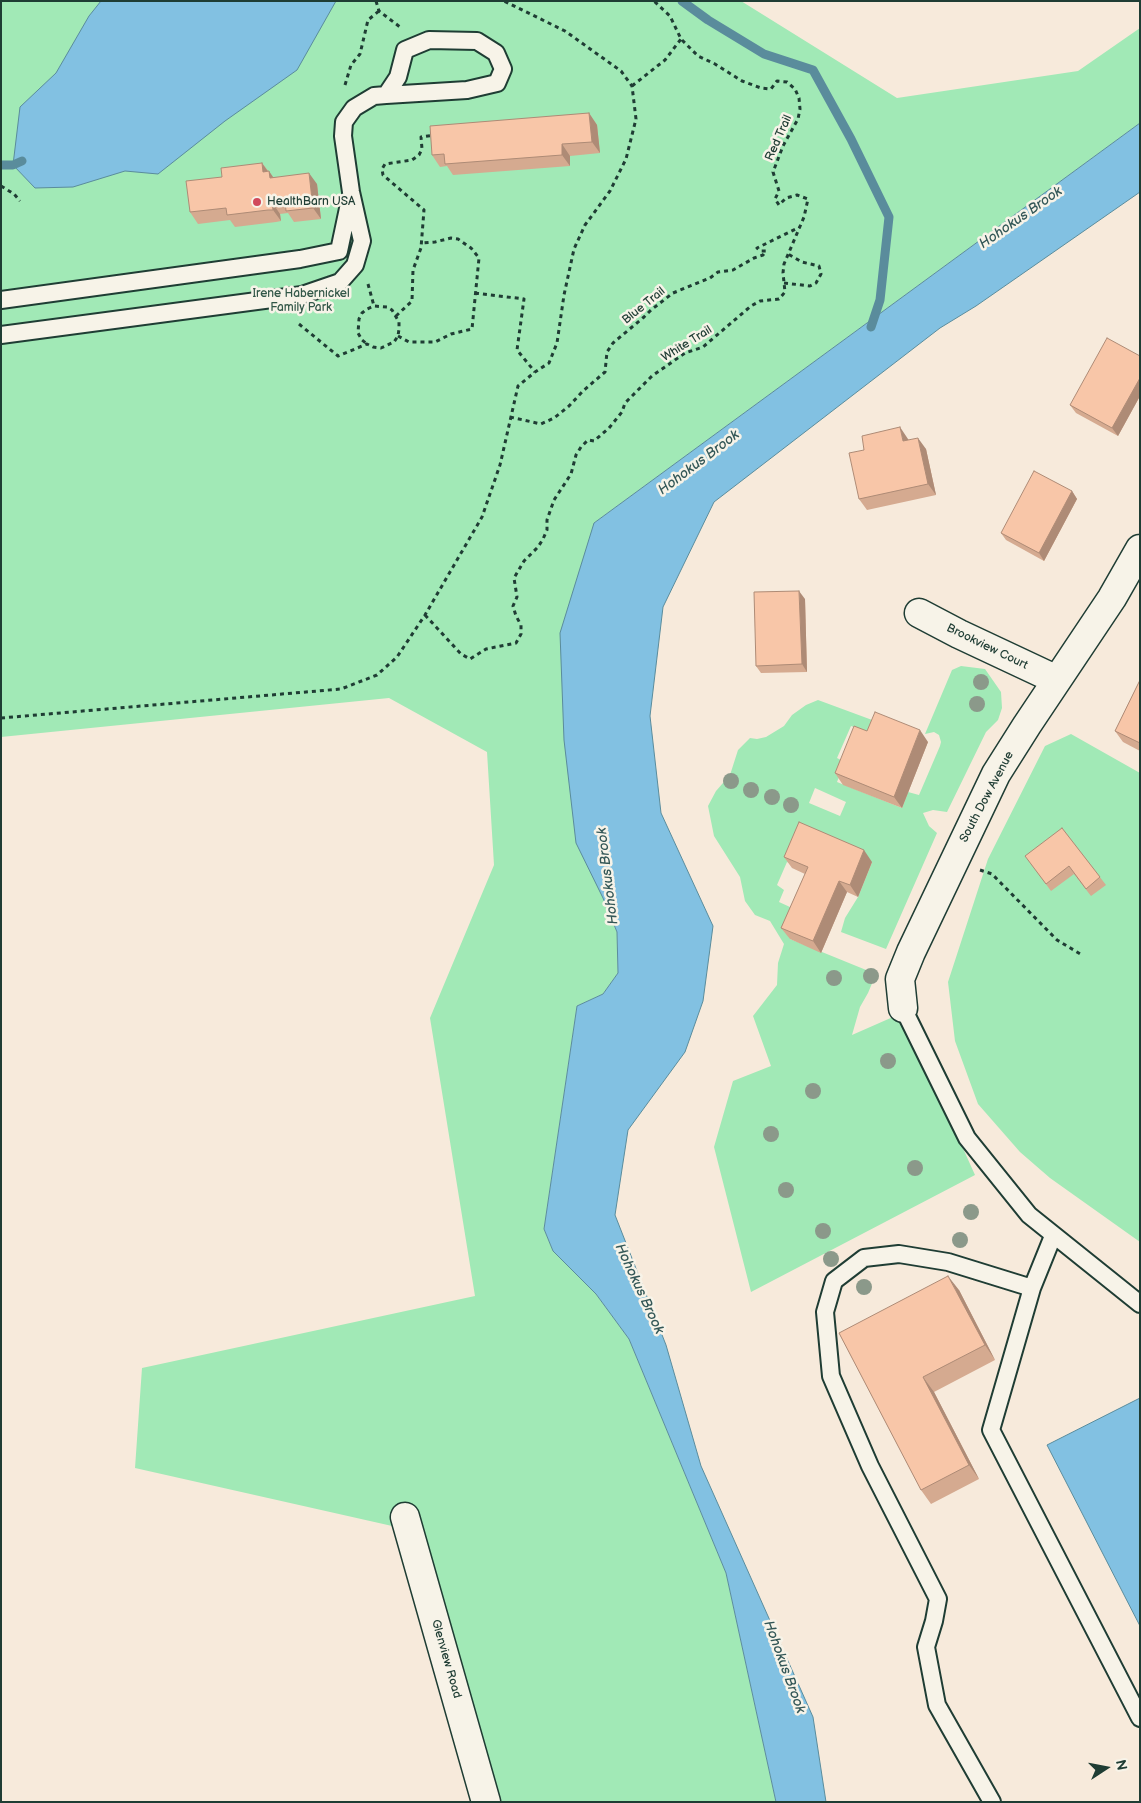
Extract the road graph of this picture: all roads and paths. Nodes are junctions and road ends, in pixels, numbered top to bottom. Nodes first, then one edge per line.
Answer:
1 (376, 1) edge
2 (504, 1) edge
3 (654, 1) edge
4 (379, 11) junction
5 (681, 38) junction
6 (422, 43) junction
7 (632, 86) junction
8 (386, 95) junction
9 (354, 108) junction
10 (441, 135) edge
11 (1, 186) edge
12 (351, 192) junction
13 (808, 199) joint
14 (20, 201) dead end
15 (800, 226) junction
16 (422, 243) junction
17 (788, 254) junction
18 (367, 282) dead end
19 (784, 282) junction
20 (475, 293) junction
21 (1, 300) edge
22 (374, 306) junction
23 (396, 316) junction
24 (300, 324) dead end
25 (1, 335) edge
26 (398, 336) junction
27 (367, 344) junction
28 (535, 372) junction
29 (510, 418) junction
30 (1140, 549) edge
31 (919, 613) dead end
32 (425, 615) junction
33 (1057, 680) junction
34 (1, 718) edge
35 (953, 862) junction
36 (1082, 955) dead end
37 (903, 1008) joint
38 (1052, 1236) junction
39 (1032, 1288) junction
40 (1140, 1304) edge
41 (405, 1517) dead end
42 (1140, 1718) edge
43 (486, 1802) edge
44 (992, 1802) edge

1 - 4 path
2 - 7 path
3 - 5 path
4 - 6 path
4 - 9 path
5 - 7 path
5 - 13 path, Red Trail
6 - 8 lane
6 - 8 lane
7 - 28 path
8 - 9 lane
9 - 12 lane
10 - 16 path
11 - 14 path
12 - 21 lane
12 - 25 lane
13 - 15 path, White Trail
15 - 17 path, White Trail
15 - 29 path, Blue Trail
16 - 20 path
16 - 23 path
17 - 19 path, White Trail
17 - 19 path
18 - 22 path
19 - 32 path, White Trail
20 - 26 path
20 - 28 path
22 - 23 path
22 - 27 path
23 - 26 path
24 - 27 path
26 - 27 path
28 - 29 path
29 - 32 path
30 - 33 street, South Dow Avenue
31 - 33 street, Brookview Court
32 - 34 path
33 - 35 street, South Dow Avenue
35 - 36 path
35 - 37 street, South Dow Avenue
37 - 38 lane
38 - 39 lane
38 - 40 lane
39 - 42 lane
39 - 44 lane
41 - 43 street, Glenview Road

